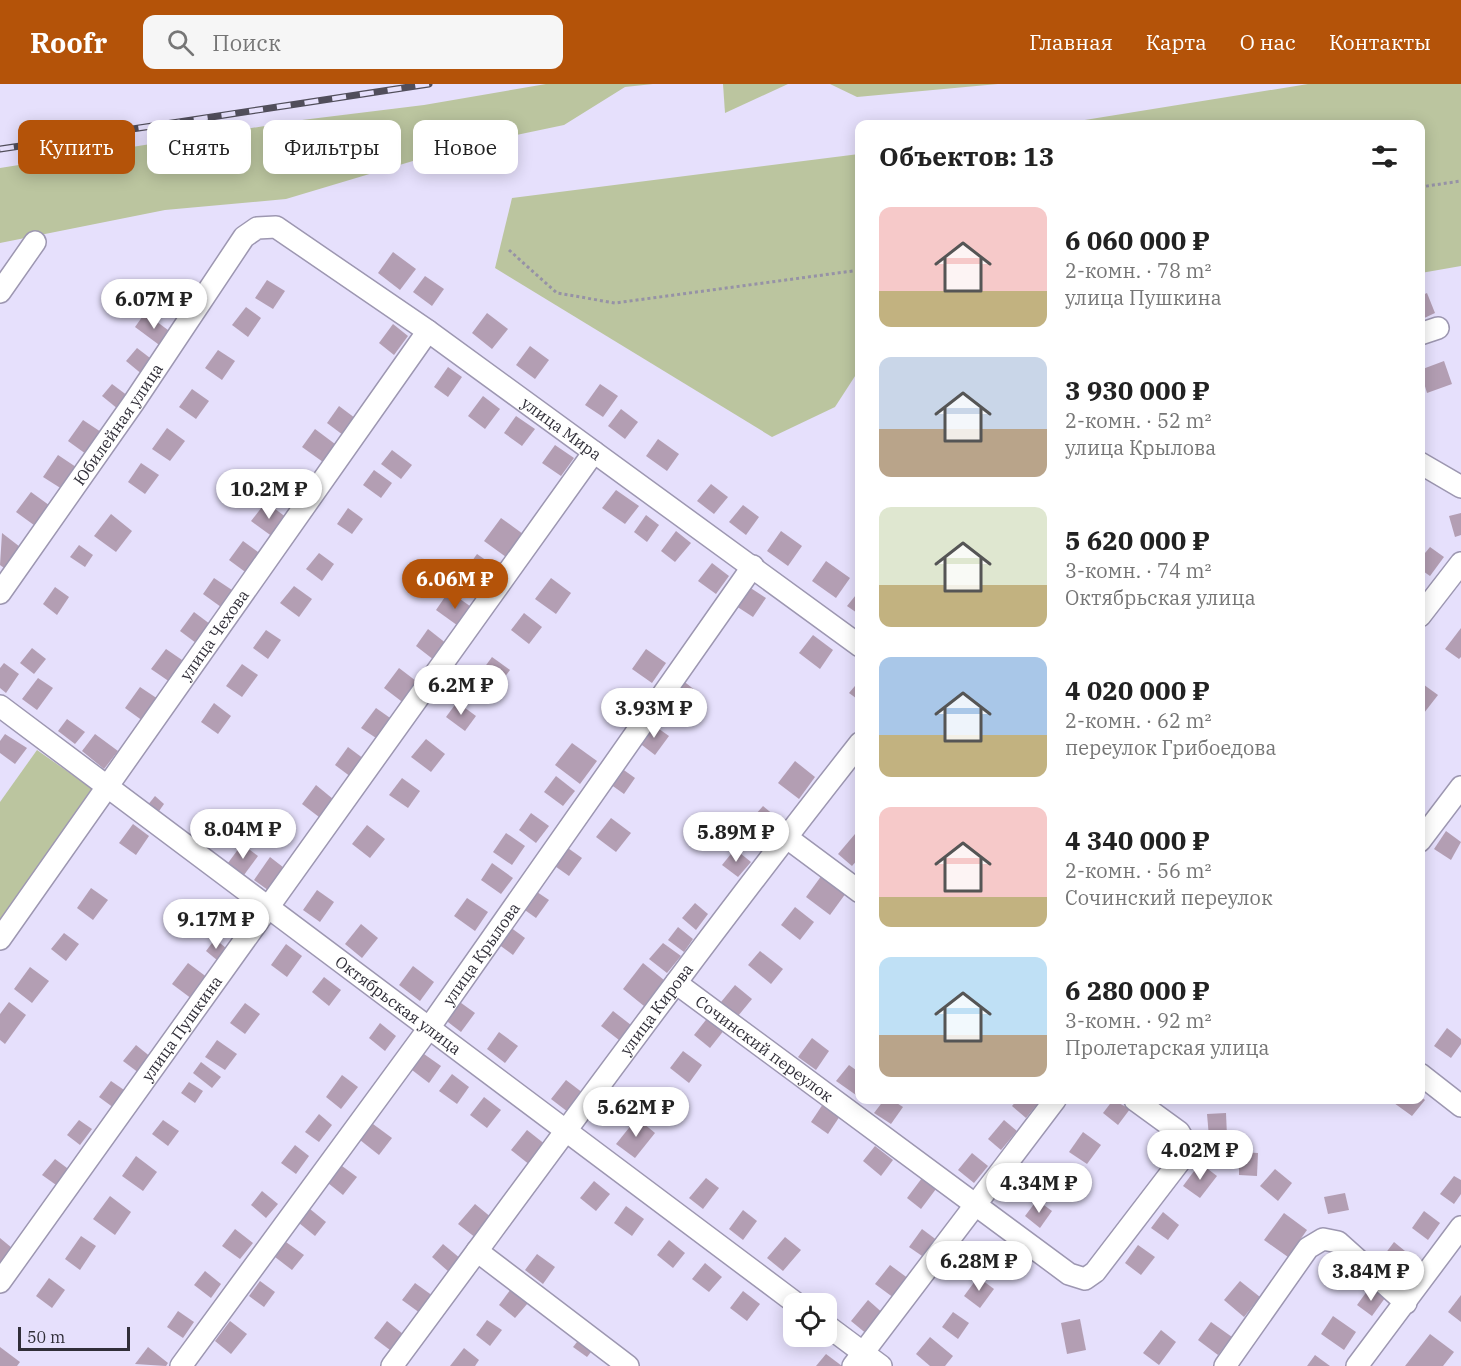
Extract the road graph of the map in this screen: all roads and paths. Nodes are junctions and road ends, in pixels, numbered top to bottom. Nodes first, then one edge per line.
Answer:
1 (1461, 181) edge
2 (1425, 186) edge
3 (257, 228) joint
4 (35, 242) dead end
5 (509, 250) dead end
6 (855, 271) edge
7 (0, 292) edge
8 (428, 331) junction
9 (594, 452) junction
10 (1425, 466) edge
11 (1461, 488) edge
12 (1461, 563) edge
13 (753, 566) junction
14 (0, 592) edge
15 (1425, 610) edge
16 (855, 642) edge
17 (0, 706) edge
18 (855, 749) edge
19 (1461, 787) edge
20 (106, 788) junction
21 (1425, 834) edge
22 (786, 837) junction
23 (855, 888) edge
24 (269, 907) junction
25 (0, 939) edge
26 (676, 983) junction
27 (429, 1028) junction
28 (1425, 1078) edge
29 (1052, 1104) edge
30 (1140, 1104) edge
31 (1461, 1106) edge
32 (567, 1132) junction
33 (976, 1204) junction
34 (1461, 1227) edge
35 (477, 1251) junction
36 (0, 1282) edge
37 (783, 1294) edge
38 (1406, 1303) junction
39 (837, 1337) edge
40 (858, 1359) edge
41 (181, 1366) edge
42 (392, 1366) edge
43 (628, 1366) edge
44 (881, 1366) edge
45 (1225, 1366) edge
46 (1357, 1366) edge

1 - 2 path
3 - 8 street, улица Мира
3 - 14 street, Юбилейная улица
4 - 7 street
5 - 6 path
8 - 9 street, улица Мира
8 - 20 street, улица Чехова
9 - 13 street, улица Мира
9 - 24 street, улица Пушкина
10 - 11 street
12 - 15 street
13 - 16 street, улица Мира
13 - 27 street, улица Крылова
17 - 20 street, Октябрьская улица
18 - 22 street, улица Кирова
19 - 21 street
20 - 24 street, Октябрьская улица
20 - 25 street, улица Чехова
22 - 23 street
22 - 26 street, улица Кирова
24 - 27 street, Октябрьская улица
24 - 36 street, улица Пушкина
26 - 32 street, улица Кирова
26 - 33 street, Сочинский переулок
27 - 32 street, Октябрьская улица
27 - 41 street, улица Крылова
28 - 31 street
29 - 33 street
30 - 33 street, Сочинский переулок
32 - 35 street, улица Кирова
32 - 37 street, Октябрьская улица
33 - 40 street
34 - 38 street
35 - 42 street, улица Кирова
35 - 43 street
38 - 45 street
38 - 46 street
39 - 40 street
40 - 44 street

